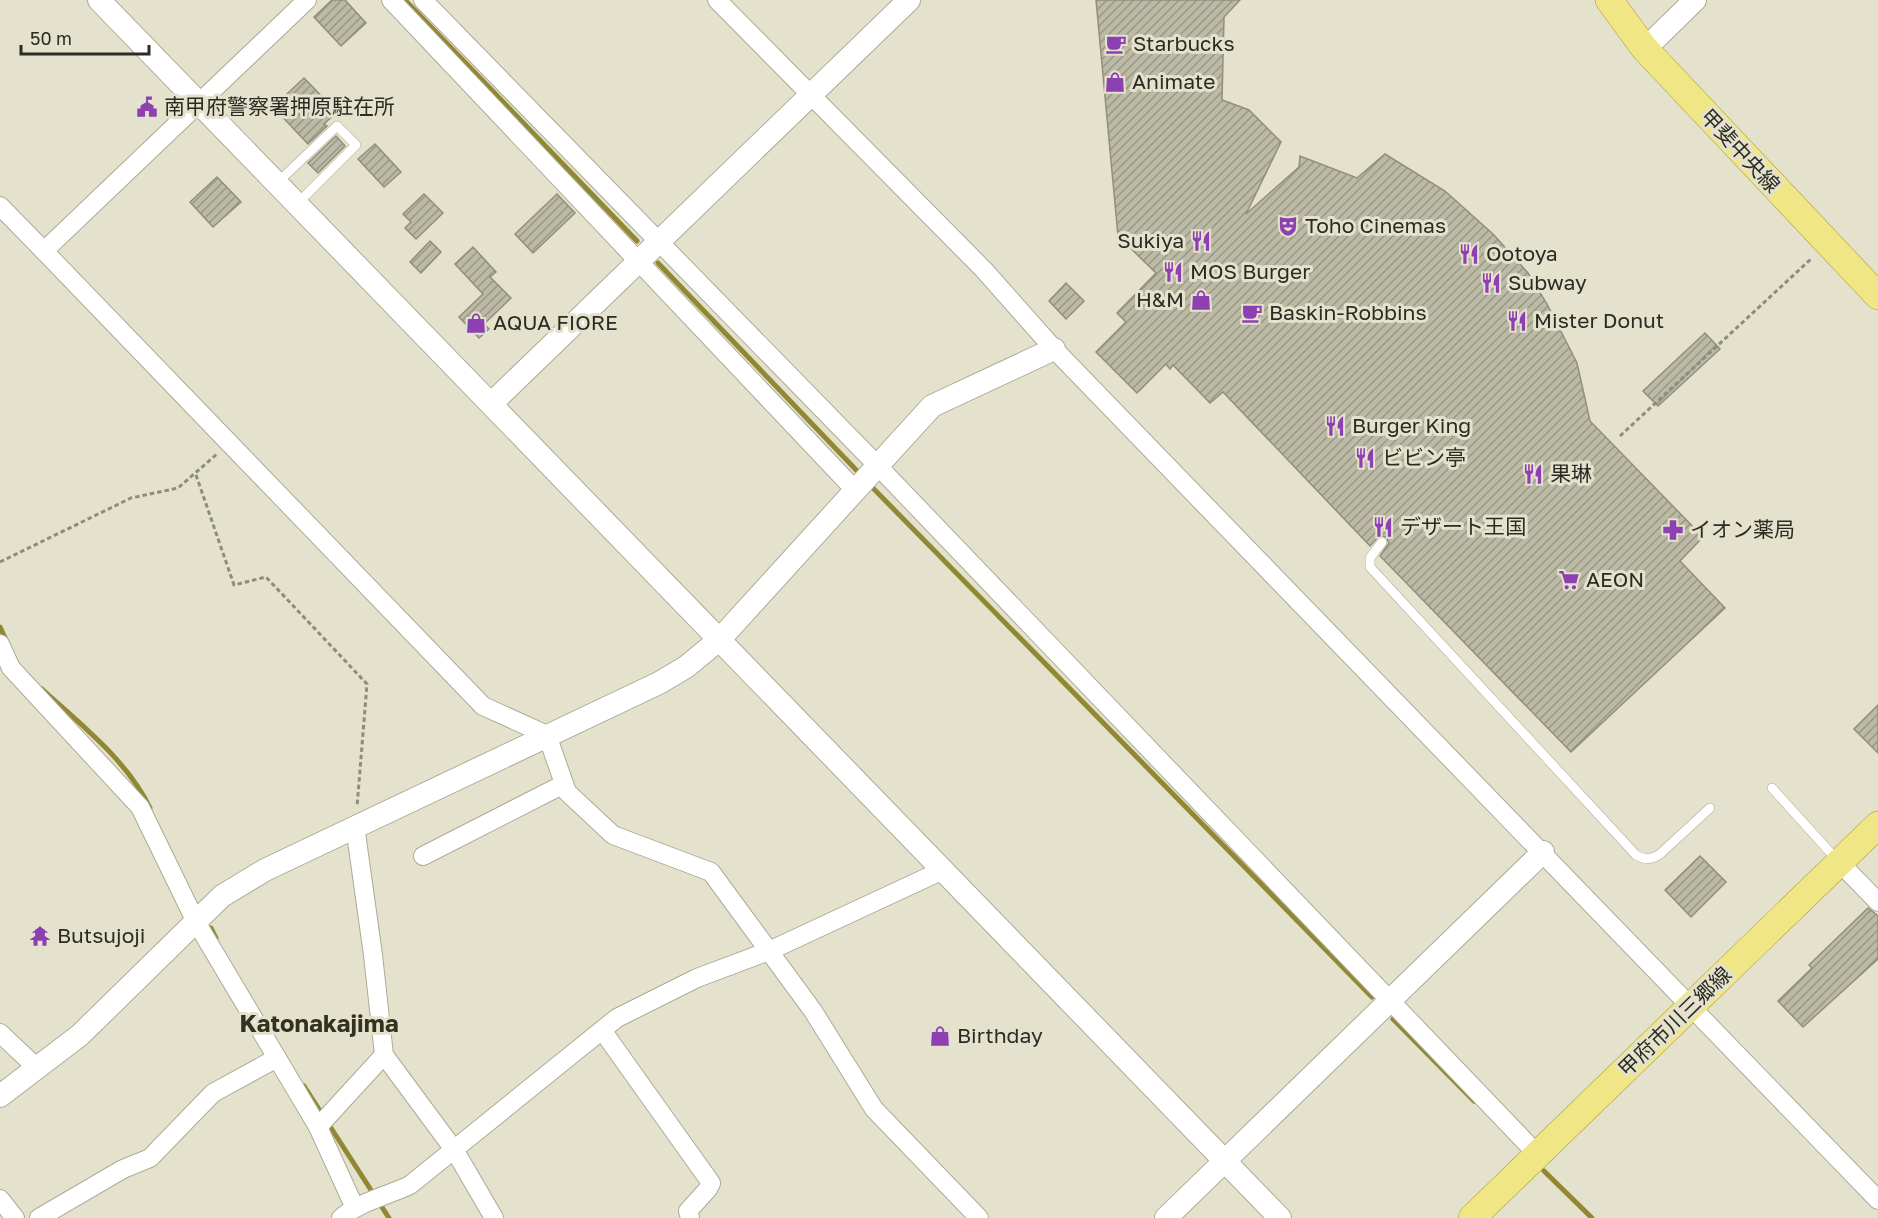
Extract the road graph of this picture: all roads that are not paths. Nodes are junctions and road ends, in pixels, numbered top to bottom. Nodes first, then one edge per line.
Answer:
1 (99, 0) edge
2 (307, 0) edge
3 (391, 0) edge
4 (423, 0) edge
5 (717, 0) edge
6 (909, 0) edge
7 (1609, 0) edge
8 (1695, 0) edge
9 (1645, 49) junction
10 (810, 95) junction
11 (201, 103) junction
12 (278, 182) junction
13 (298, 203) junction
14 (0, 206) edge
15 (657, 243) junction
16 (44, 251) junction
17 (639, 261) junction
18 (1878, 296) edge
19 (1054, 349) junction
20 (492, 403) junction
21 (876, 464) junction
22 (854, 489) junction
23 (1382, 542) dead end
24 (720, 639) junction
25 (0, 644) edge
26 (547, 735) junction
27 (564, 784) junction
28 (1772, 788) dead end
29 (1710, 808) dead end
30 (1878, 825) edge
31 (355, 826) junction
32 (1543, 852) junction
33 (423, 856) dead end
34 (1840, 863) junction
35 (943, 870) junction
36 (1878, 902) edge
37 (195, 920) junction
38 (769, 951) junction
39 (1390, 1001) junction
40 (1691, 1007) junction
41 (602, 1030) junction
42 (0, 1033) edge
43 (384, 1055) junction
44 (277, 1058) junction
45 (38, 1069) junction
46 (0, 1096) edge
47 (318, 1127) junction
48 (454, 1151) junction
49 (1538, 1155) junction
50 (1225, 1161) junction
51 (0, 1199) edge
52 (1878, 1200) edge
53 (361, 1211) edge
54 (15, 1218) edge
55 (39, 1218) edge
56 (494, 1218) edge
57 (690, 1218) edge
58 (979, 1218) edge
59 (1166, 1218) edge
60 (1280, 1218) edge
61 (1472, 1218) edge

1 - 11 street
2 - 11 street
3 - 17 street
4 - 15 street
5 - 10 street
6 - 10 street
7 - 9 main road, 甲斐中央線
8 - 9 street
9 - 18 main road, 甲斐中央線
10 - 15 street
10 - 19 street
11 - 12 street
11 - 16 street
12 - 13 street
12 - 13 lane
13 - 20 street
14 - 16 street
15 - 17 street
15 - 21 street
16 - 26 street
17 - 20 street
17 - 22 street
19 - 21 street
19 - 32 street
20 - 24 street
21 - 22 street
21 - 39 street
22 - 24 street
23 - 29 lane
24 - 26 street
24 - 35 street
25 - 37 street
26 - 27 street
26 - 31 street
27 - 33 street
27 - 38 street
28 - 34 lane
30 - 34 main road, 甲府市川三郷線
31 - 37 street
31 - 43 street
32 - 39 street
32 - 40 street
34 - 36 street
34 - 40 main road, 甲府市川三郷線
35 - 38 street
35 - 50 street
37 - 44 street
37 - 45 street
38 - 41 street
38 - 58 street
39 - 49 street
39 - 50 street
40 - 49 main road, 甲府市川三郷線
40 - 52 street
41 - 48 street
41 - 57 street
42 - 45 street
43 - 47 street
43 - 48 street
44 - 47 street
44 - 55 street
45 - 46 street
47 - 53 street
48 - 53 street
48 - 56 street
49 - 61 main road, 甲府市川三郷線
50 - 59 street
50 - 60 street
51 - 54 street

